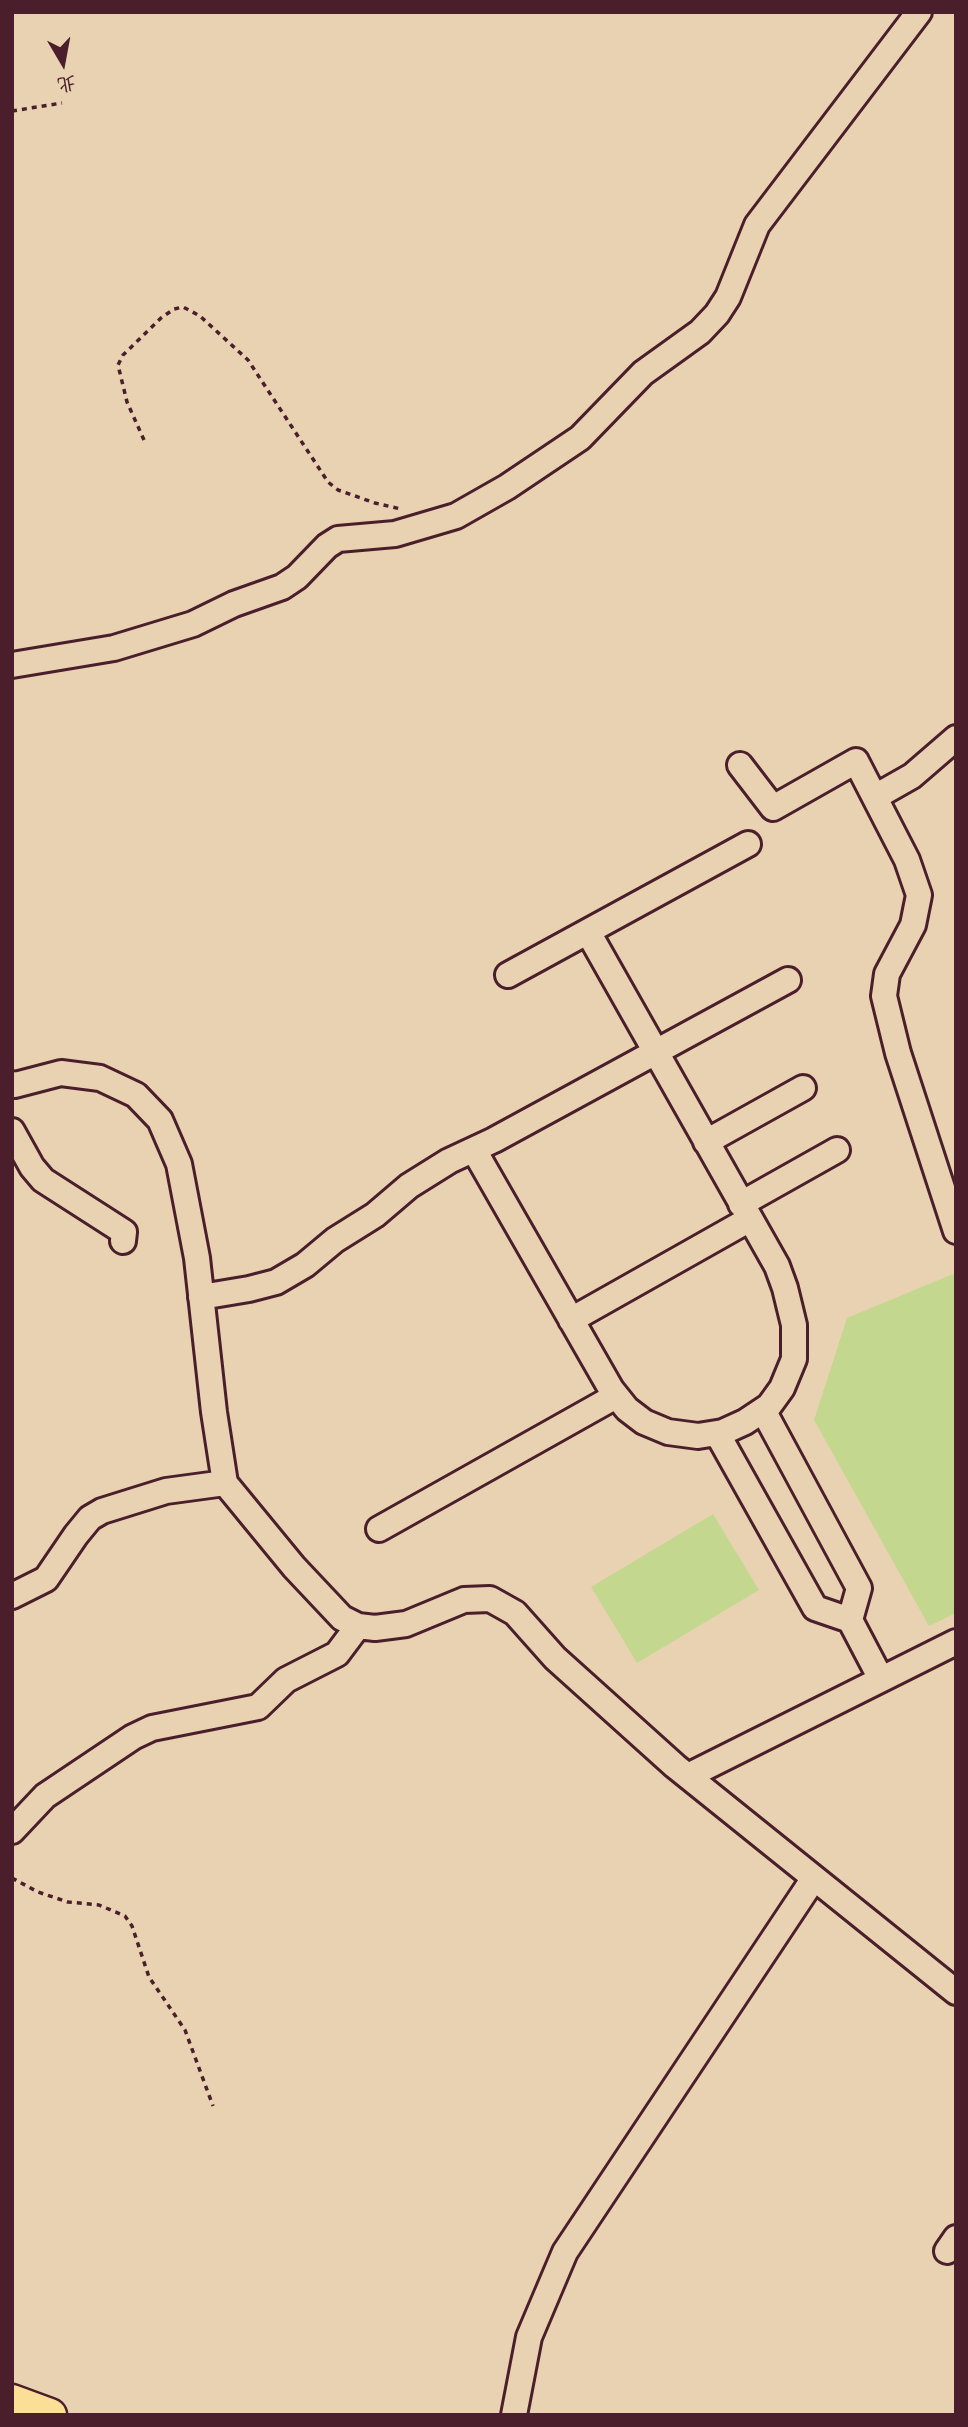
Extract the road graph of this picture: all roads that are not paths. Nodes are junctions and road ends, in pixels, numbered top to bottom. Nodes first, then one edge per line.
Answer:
1 (919, 12) edge
2 (12, 665) edge
3 (956, 738) edge
4 (740, 765) dead end
5 (876, 797) junction
6 (748, 844) dead end
7 (588, 932) junction
8 (508, 975) dead end
9 (788, 980) dead end
10 (656, 1052) junction
11 (18, 1087) edge
12 (803, 1088) dead end
13 (12, 1131) edge
14 (706, 1142) junction
15 (474, 1150) junction
16 (837, 1150) dead end
17 (746, 1212) junction
18 (956, 1231) edge
19 (123, 1241) dead end
20 (201, 1297) junction
21 (571, 1320) junction
22 (616, 1395) junction
23 (763, 1410) junction
24 (717, 1433) junction
25 (225, 1483) junction
26 (379, 1529) dead end
27 (12, 1596) edge
28 (850, 1620) junction
29 (358, 1626) junction
30 (956, 1642) edge
31 (881, 1679) junction
32 (688, 1776) junction
33 (12, 1831) edge
34 (814, 1878) junction
35 (956, 1992) edge
36 (12, 2401) edge
37 (50, 2415) edge
38 (514, 2415) edge

1 - 2 street
3 - 5 street
4 - 5 street
5 - 18 street
6 - 7 street
7 - 8 street
7 - 10 street
9 - 10 street
10 - 14 street
10 - 15 street
11 - 20 street
12 - 14 street
13 - 19 street
14 - 17 street
15 - 20 street
15 - 21 street
16 - 17 street
17 - 21 street
17 - 23 street
20 - 25 street
21 - 22 street
22 - 24 street
22 - 26 street
23 - 24 street
23 - 28 street
24 - 28 street
25 - 27 street
25 - 29 street
28 - 31 street
29 - 32 street
29 - 33 street
30 - 31 street
31 - 32 street
32 - 34 street
34 - 35 street
34 - 38 street
36 - 37 main road

